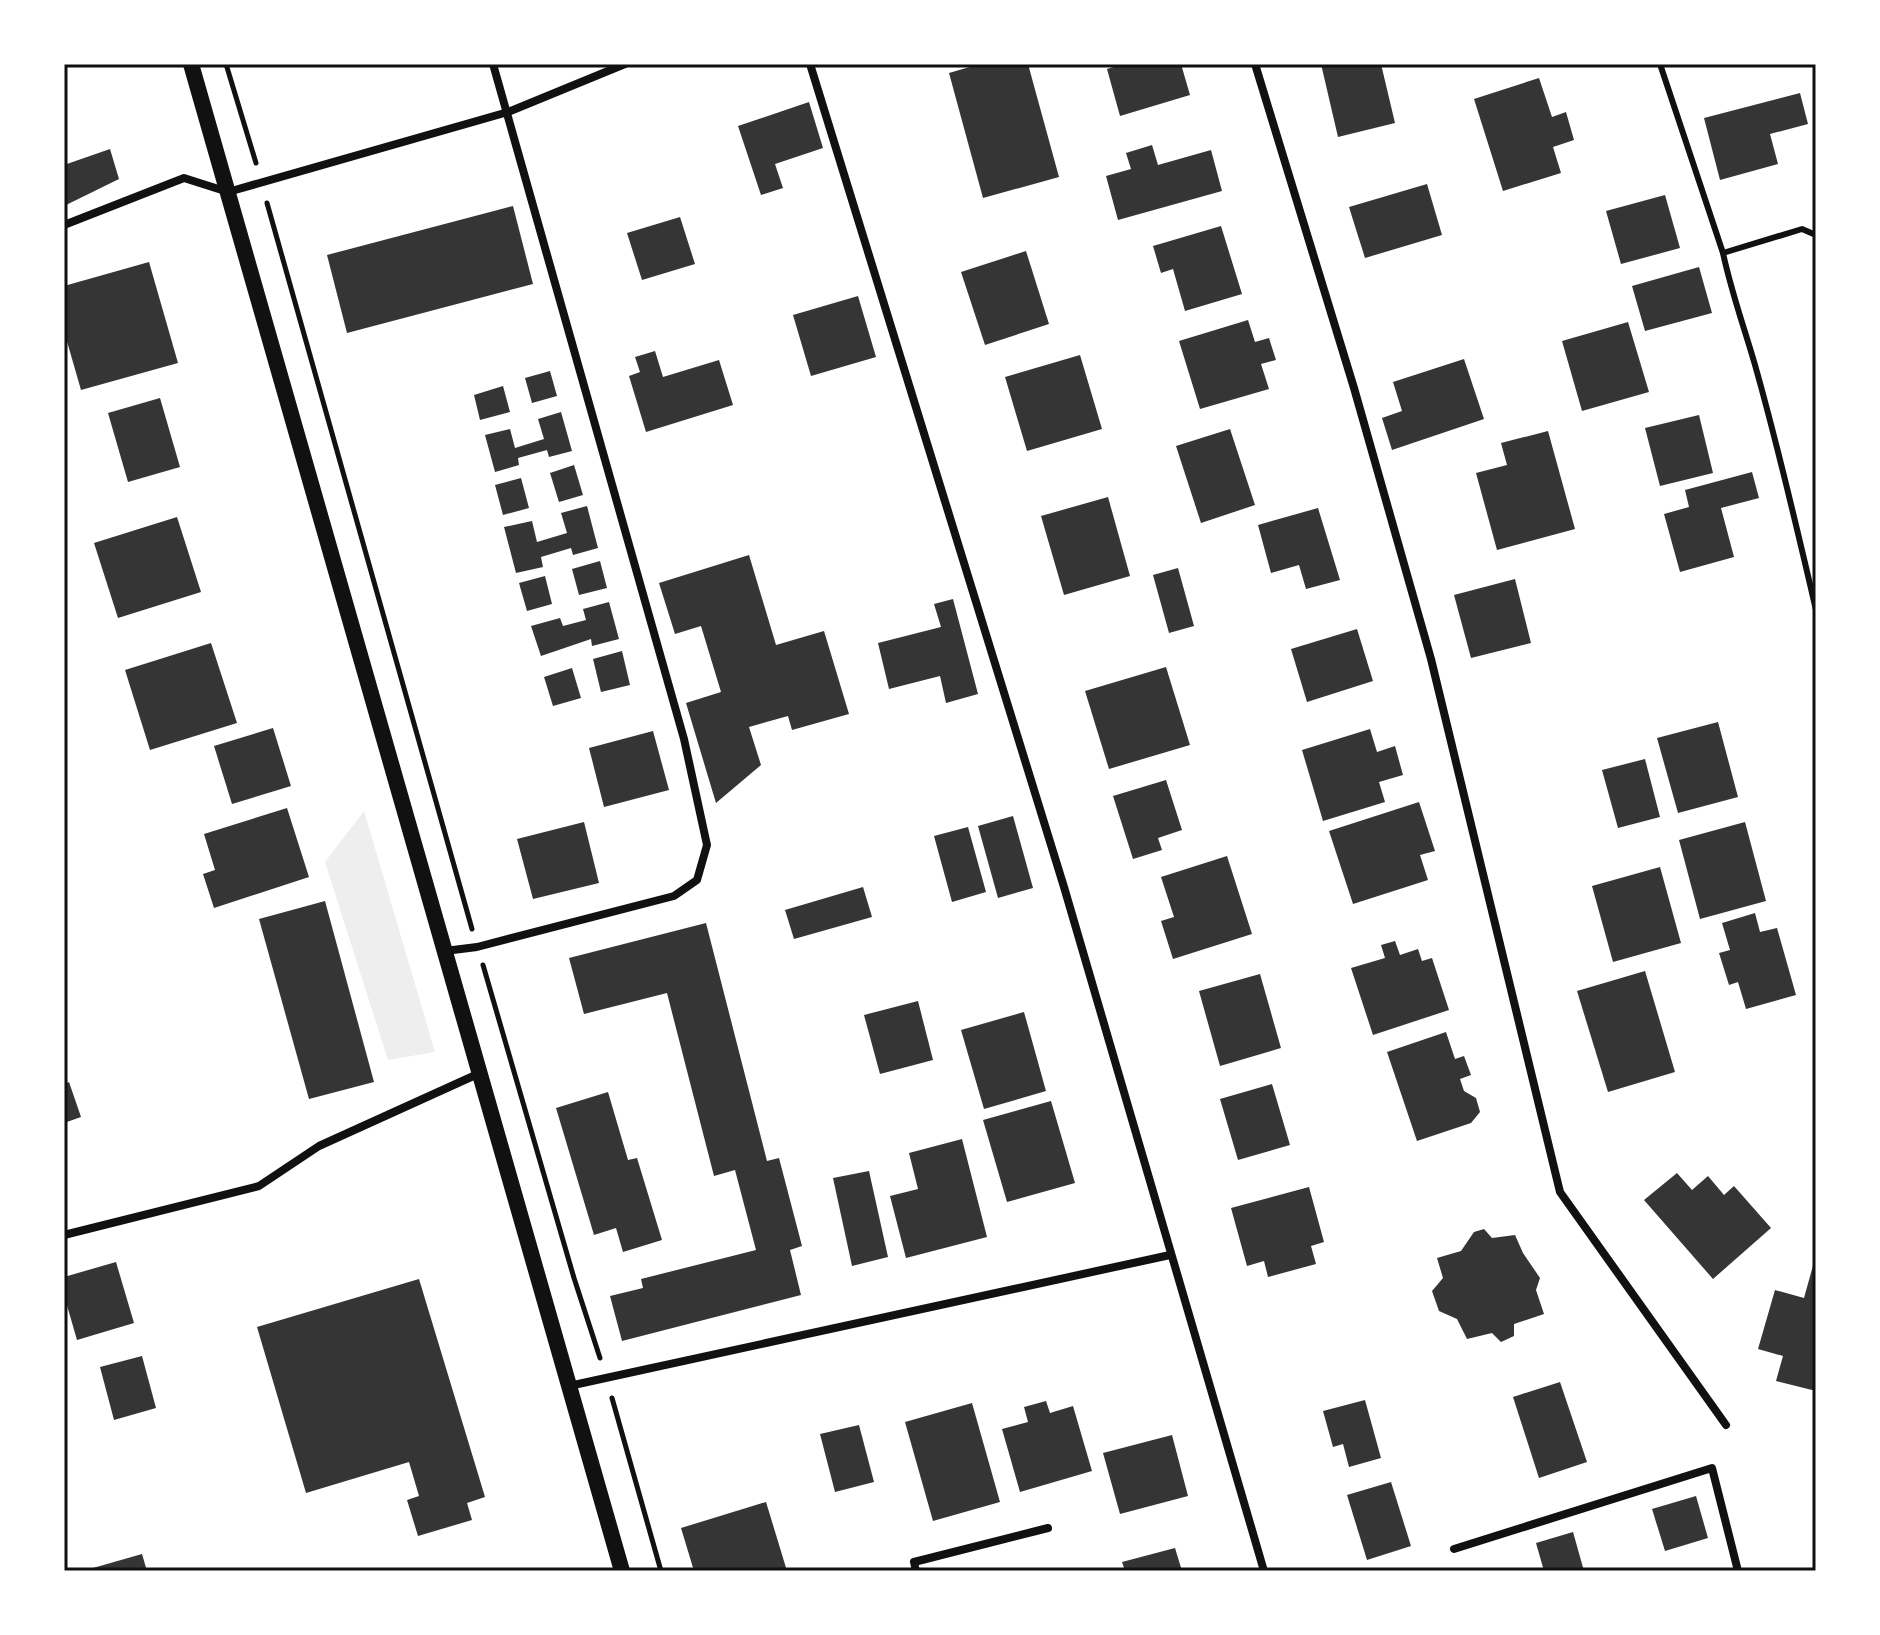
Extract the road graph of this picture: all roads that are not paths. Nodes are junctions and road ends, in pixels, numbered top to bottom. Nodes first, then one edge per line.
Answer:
1 (191, 64) edge
2 (493, 64) edge
3 (625, 64) edge
4 (810, 64) edge
5 (1255, 64) edge
6 (1660, 64) edge
7 (508, 112) junction
8 (228, 192) junction
9 (64, 225) edge
10 (1816, 235) edge
11 (1723, 253) junction
12 (1816, 610) edge
13 (445, 951) junction
14 (480, 1073) junction
15 (64, 1235) edge
16 (1170, 1255) junction
17 (569, 1386) junction
18 (1726, 1425) dead end
19 (1048, 1528) dead end
20 (1454, 1549) dead end
21 (622, 1571) edge
22 (916, 1571) edge
23 (1264, 1571) edge
24 (1738, 1571) edge

1 - 8 main road
2 - 7 street
3 - 7 street
4 - 16 street
5 - 18 street
6 - 11 lane
7 - 8 street
7 - 13 street
8 - 9 street
8 - 13 main road
10 - 11 lane
11 - 12 lane
13 - 14 main road
14 - 15 street
14 - 17 main road
16 - 17 street
16 - 23 street
17 - 21 main road
19 - 22 street
20 - 24 street

